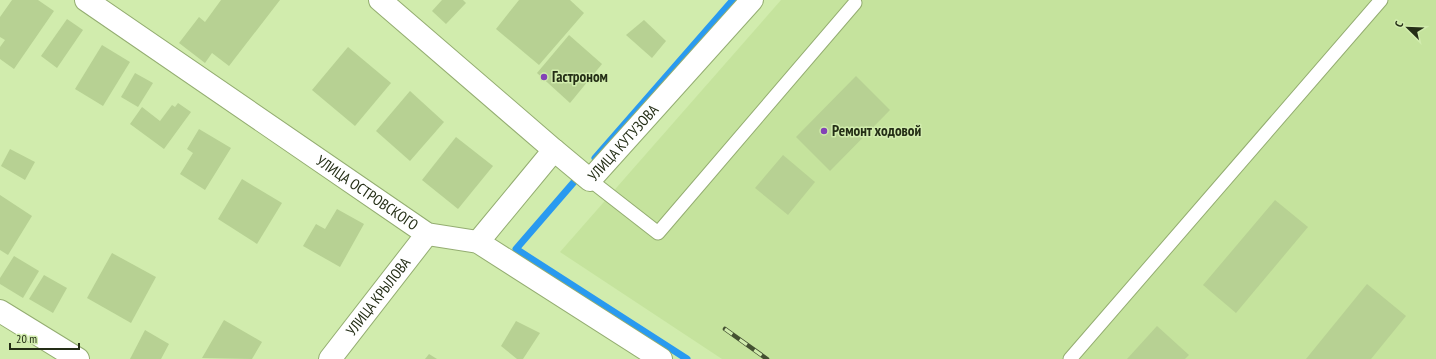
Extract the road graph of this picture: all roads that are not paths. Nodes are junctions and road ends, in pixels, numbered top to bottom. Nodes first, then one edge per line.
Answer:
1 (86, 0) edge
2 (380, 0) edge
3 (752, 0) edge
4 (1381, 0) edge
5 (855, 3) dead end
6 (554, 150) junction
7 (590, 180) junction
8 (426, 234) junction
9 (478, 242) junction
10 (0, 311) edge
11 (78, 359) edge
12 (330, 359) edge
13 (661, 359) edge
14 (1070, 359) edge

1 - 8 street, УЛИЦА ОСТРОВСКОГО
2 - 6 street
3 - 7 street, УЛИЦА КУТУЗОВА
4 - 14 lane
5 - 7 lane
6 - 7 street, УЛИЦА КУТУЗОВА
6 - 9 street
8 - 9 street, УЛИЦА ОСТРОВСКОГО
8 - 12 street, УЛИЦА КРЫЛОВА
9 - 13 street, УЛИЦА ОСТРОВСКОГО
10 - 11 street

